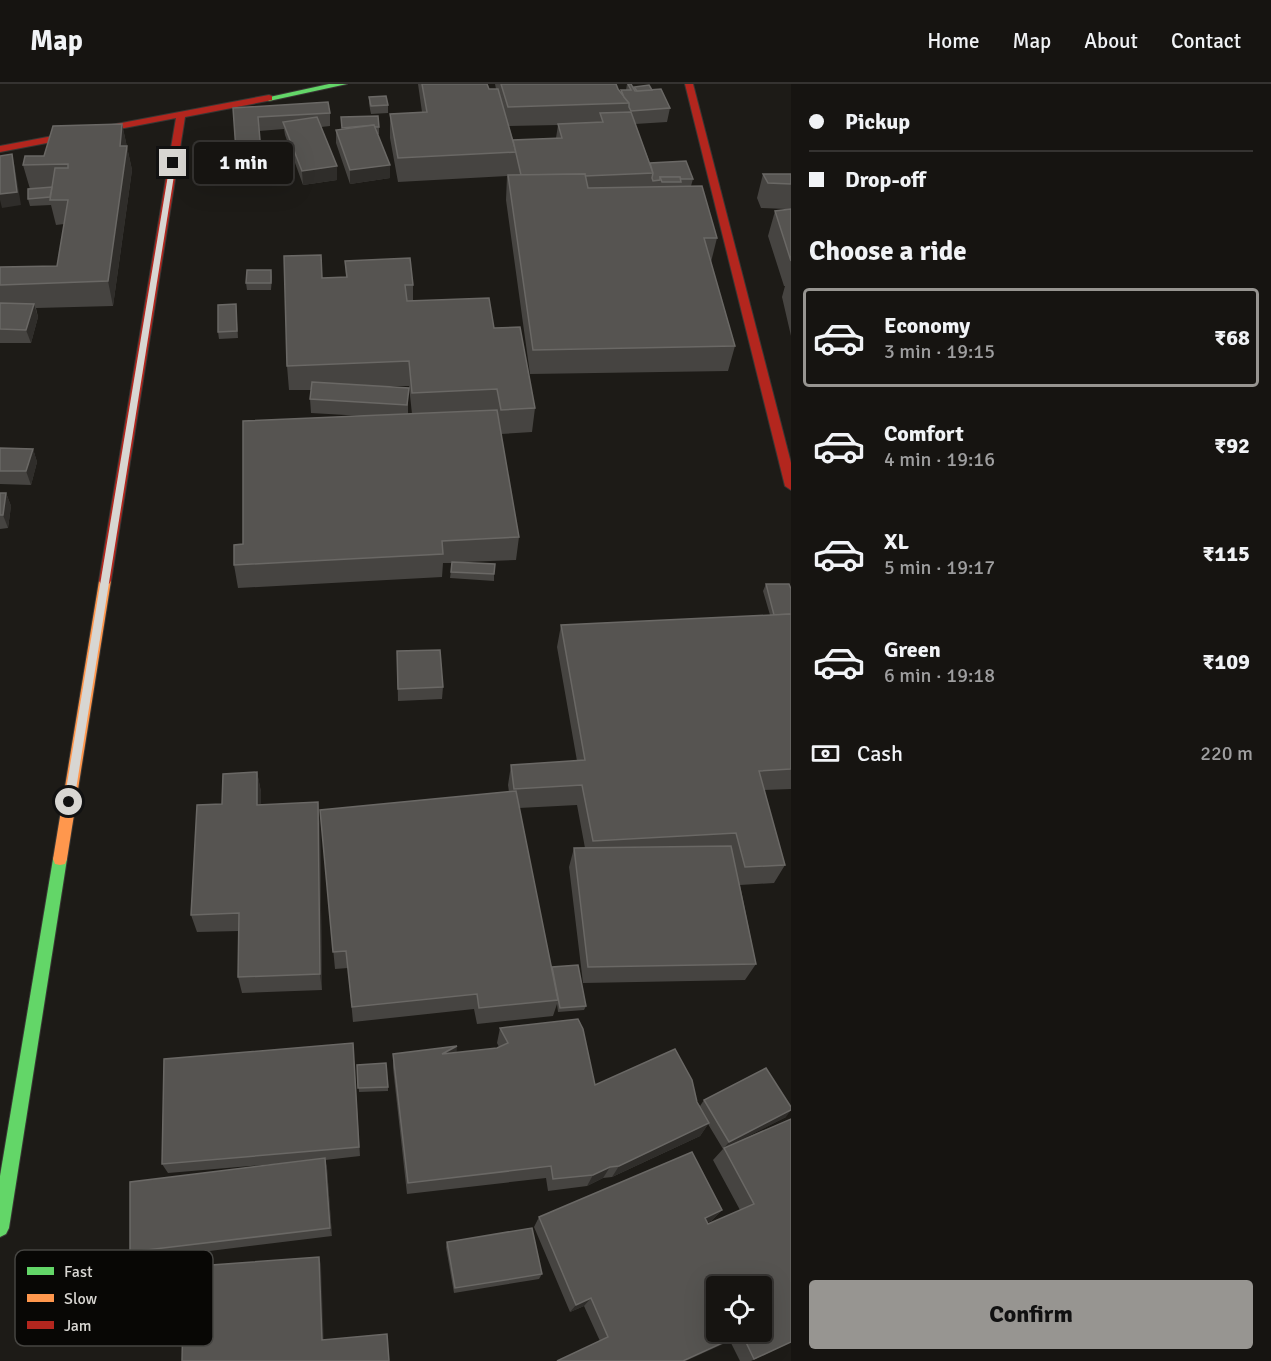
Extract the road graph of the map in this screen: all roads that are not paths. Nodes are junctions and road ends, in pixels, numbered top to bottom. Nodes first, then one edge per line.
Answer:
1 (343, 84) edge
2 (689, 84) edge
3 (181, 116) junction
4 (0, 149) edge
5 (791, 486) edge
6 (0, 1228) edge

1 - 3 street
2 - 5 street
3 - 4 street
3 - 6 street

